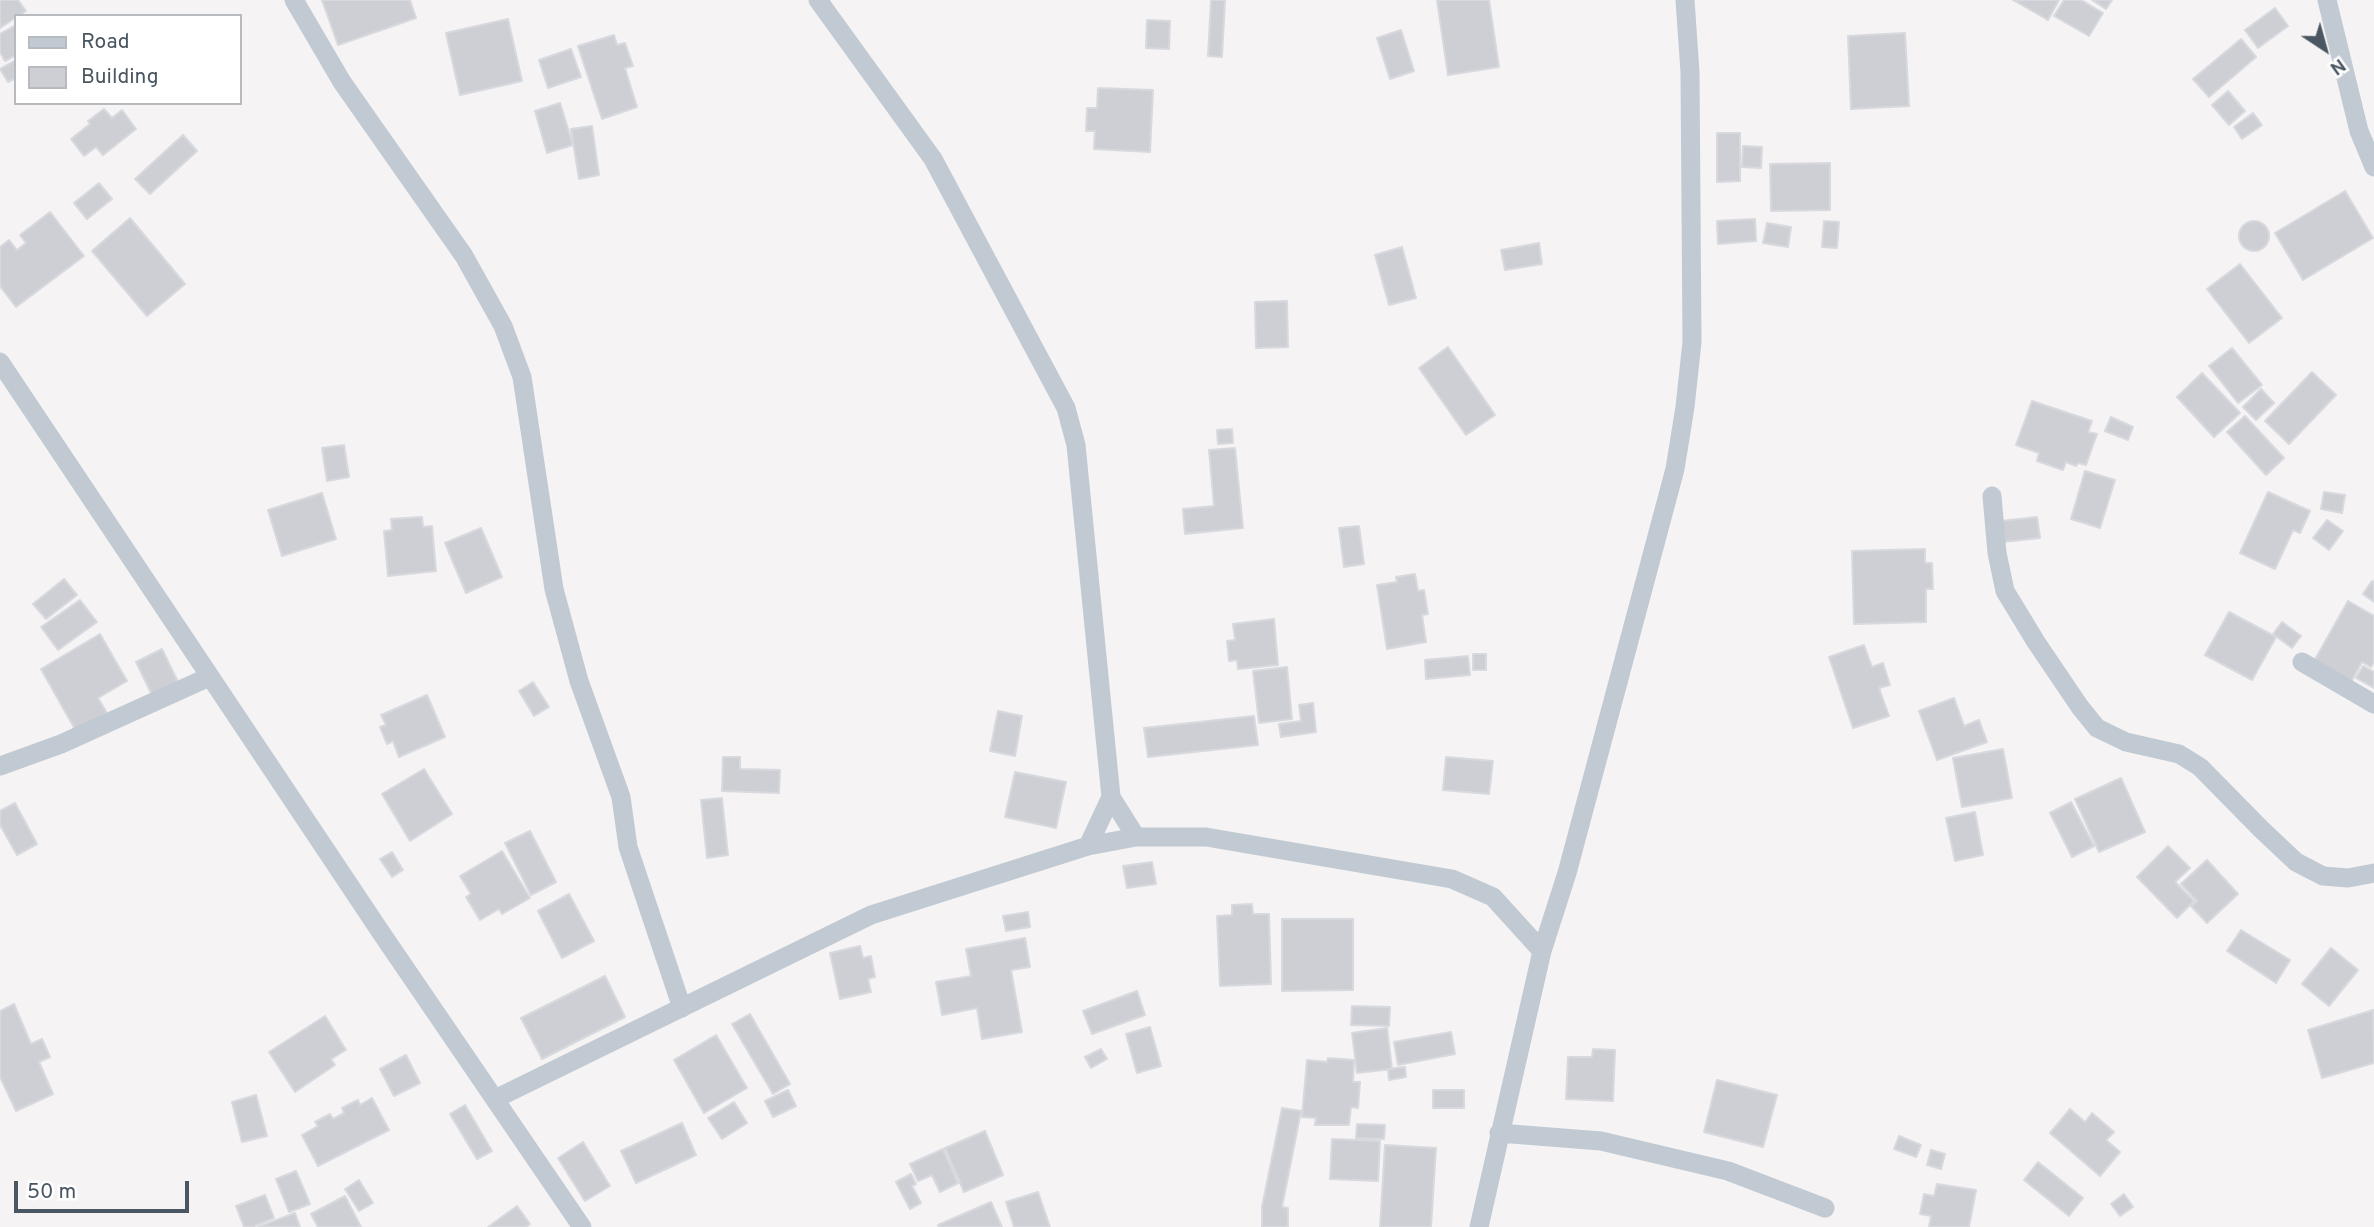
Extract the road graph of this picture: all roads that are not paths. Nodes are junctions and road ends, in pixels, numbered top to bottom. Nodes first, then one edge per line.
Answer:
1 (294, 0) edge
2 (818, 0) edge
3 (1685, 0) edge
4 (2327, 0) edge
5 (2374, 167) edge
6 (0, 362) edge
7 (1992, 496) dead end
8 (2302, 662) dead end
9 (209, 677) junction
10 (2374, 704) edge
11 (0, 766) edge
12 (1111, 797) junction
13 (1136, 836) junction
14 (1088, 846) junction
15 (2374, 873) edge
16 (1542, 951) junction
17 (682, 1008) junction
18 (495, 1100) junction
19 (1499, 1133) junction
20 (1825, 1209) dead end
21 (582, 1227) edge
22 (1479, 1227) edge

1 - 17 street
2 - 12 street
3 - 16 street
4 - 5 street
6 - 9 street
7 - 15 street
8 - 10 street
9 - 11 street
9 - 18 street
12 - 13 street
12 - 14 street
13 - 14 street
13 - 16 street
14 - 17 street
16 - 19 street
17 - 18 street
18 - 21 street
19 - 20 street
19 - 22 street

